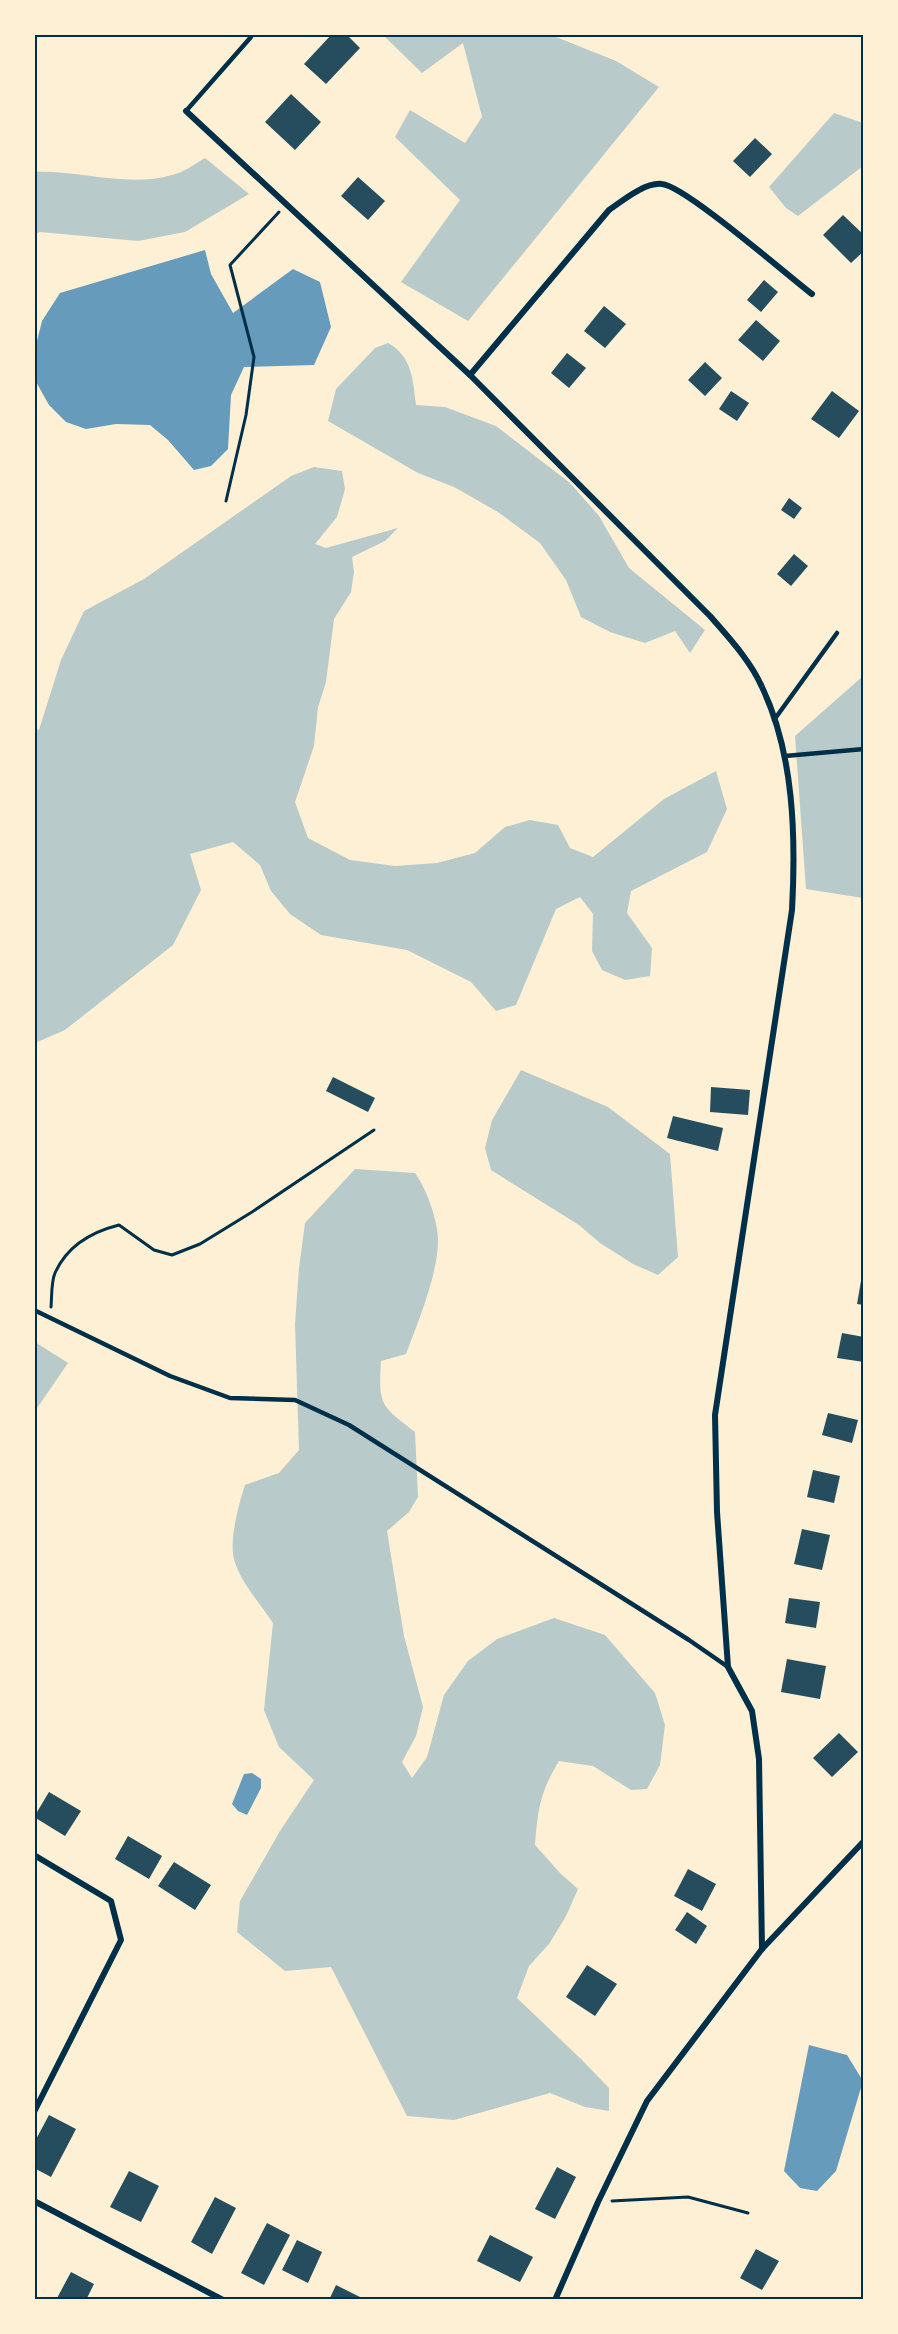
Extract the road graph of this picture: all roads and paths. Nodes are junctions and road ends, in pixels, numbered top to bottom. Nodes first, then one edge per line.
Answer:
1 (251, 37) dead end
2 (186, 111) joint
3 (286, 204) junction
4 (812, 294) dead end
5 (470, 375) junction
6 (226, 501) dead end
7 (837, 633) dead end
8 (774, 720) junction
9 (864, 749) edge
10 (785, 756) junction
11 (374, 1130) dead end
12 (34, 1310) edge
13 (50, 1317) junction
14 (728, 1667) junction
15 (864, 1841) edge
16 (34, 1855) edge
17 (762, 1949) junction
18 (34, 2112) edge
19 (34, 2201) edge
20 (598, 2202) junction
21 (748, 2213) dead end
22 (223, 2300) edge
23 (555, 2300) edge

1 - 2 lane
2 - 3 street
3 - 5 street
3 - 6 path
4 - 5 street
5 - 8 street
7 - 8 lane
8 - 10 street
9 - 10 lane
10 - 14 street
11 - 13 path
12 - 13 lane
13 - 14 lane
14 - 17 street
15 - 17 street
16 - 18 street
17 - 20 street
19 - 22 street
20 - 21 path
20 - 23 street

